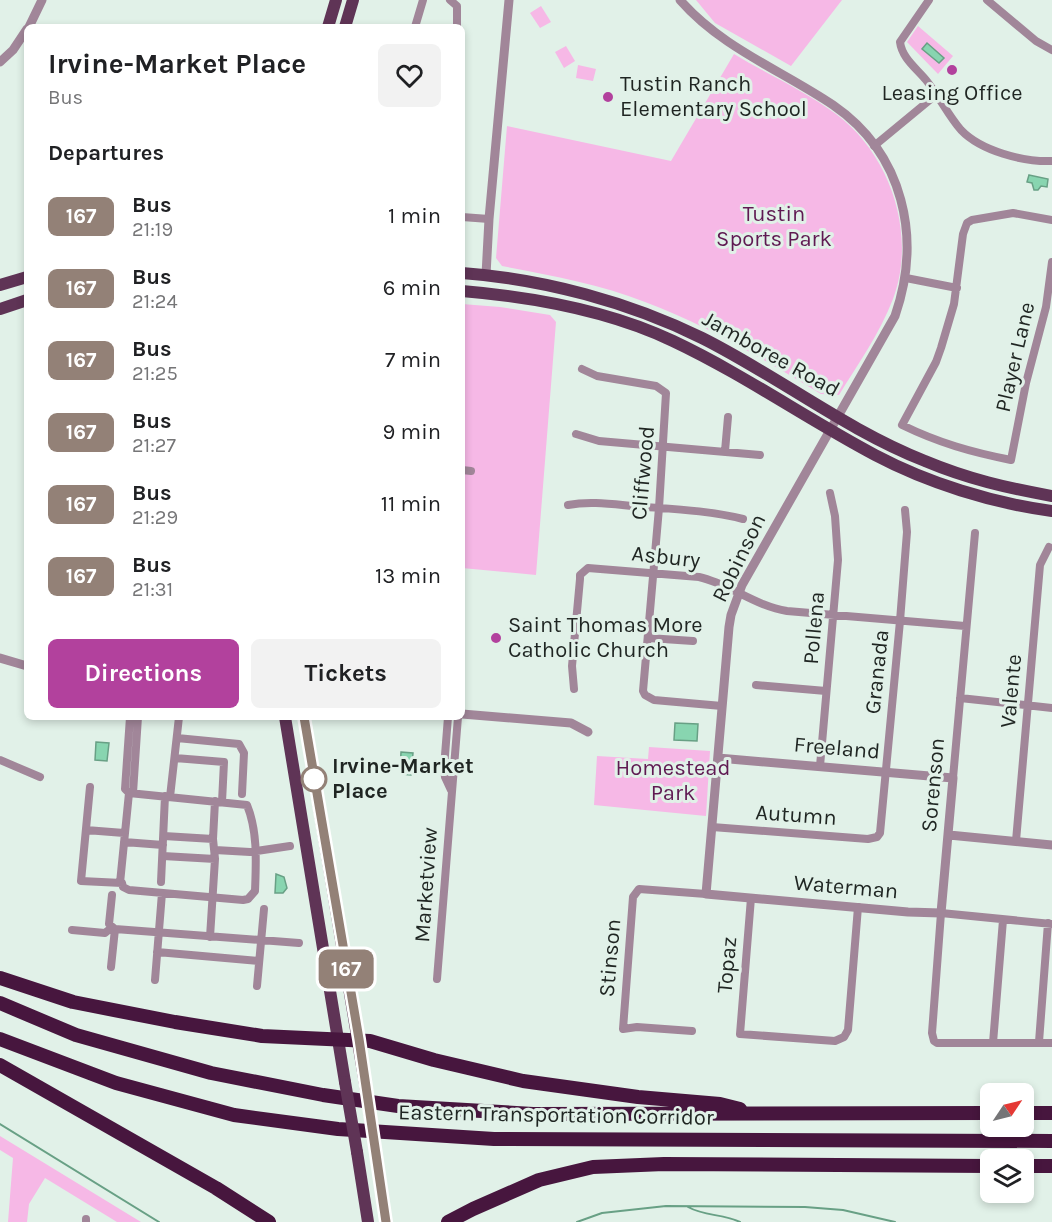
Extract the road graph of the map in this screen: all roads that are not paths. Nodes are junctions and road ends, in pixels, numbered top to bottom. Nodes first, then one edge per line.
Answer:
1 (42, 0) edge
2 (336, 0) edge
3 (352, 0) edge
4 (423, 0) edge
5 (450, 0) edge
6 (509, 0) edge
7 (680, 0) edge
8 (929, 0) edge
9 (987, 0) edge
10 (30, 24) edge
11 (329, 24) edge
12 (346, 24) edge
13 (416, 24) edge
14 (457, 24) edge
15 (24, 34) edge
16 (1052, 50) edge
17 (0, 63) edge
18 (937, 94) junction
19 (874, 146) junction
20 (1052, 161) edge
21 (465, 217) edge
22 (489, 219) junction
23 (1052, 220) edge
24 (1052, 262) edge
25 (465, 273) edge
26 (486, 275) junction
27 (24, 278) edge
28 (906, 278) junction
29 (0, 285) edge
30 (957, 288) junction
31 (465, 291) edge
32 (24, 301) edge
33 (0, 309) edge
34 (582, 369) dead end
35 (728, 417) dead end
36 (839, 417) junction
37 (830, 430) junction
38 (576, 434) dead end
39 (663, 447) junction
40 (725, 451) junction
41 (760, 455) dead end
42 (465, 470) edge
43 (471, 471) dead end
44 (830, 493) dead end
45 (1052, 496) edge
46 (568, 504) dead end
47 (659, 508) junction
48 (905, 510) dead end
49 (1052, 511) edge
50 (743, 519) dead end
51 (975, 533) dead end
52 (1049, 547) dead end
53 (652, 573) junction
54 (738, 593) junction
55 (833, 615) junction
56 (900, 621) junction
57 (965, 626) junction
58 (648, 638) junction
59 (693, 641) dead end
60 (0, 658) edge
61 (24, 665) edge
62 (756, 685) dead end
63 (574, 688) dead end
64 (826, 691) junction
65 (960, 698) junction
66 (722, 706) junction
67 (1027, 706) junction
68 (1052, 708) edge
69 (465, 714) edge
70 (129, 720) edge
71 (138, 720) edge
72 (179, 720) edge
73 (285, 720) edge
74 (305, 720) edge
75 (448, 720) edge
76 (458, 720) edge
77 (588, 732) dead end
78 (177, 738) junction
79 (175, 758) junction
80 (718, 758) junction
81 (0, 760) edge
82 (820, 766) junction
83 (885, 772) junction
84 (40, 777) dead end
85 (953, 778) junction
86 (90, 786) dead end
87 (129, 792) junction
88 (242, 794) dead end
89 (452, 794) junction
90 (168, 796) junction
91 (219, 802) junction
92 (712, 827) junction
93 (86, 830) junction
94 (124, 833) junction
95 (949, 835) junction
96 (877, 837) joint
97 (213, 839) junction
98 (164, 841) junction
99 (1016, 841) junction
100 (124, 842) junction
101 (1052, 844) edge
102 (290, 846) dead end
103 (215, 850) junction
104 (256, 851) junction
105 (163, 856) junction
106 (215, 859) junction
107 (161, 882) dead end
108 (120, 883) junction
109 (637, 891) joint
110 (162, 893) junction
111 (706, 894) junction
112 (112, 895) dead end
113 (213, 898) junction
114 (751, 898) junction
115 (858, 907) junction
116 (264, 909) dead end
117 (941, 913) junction
118 (1003, 920) junction
119 (1050, 924) edge
120 (113, 928) junction
121 (72, 930) dead end
122 (159, 932) junction
123 (210, 937) junction
124 (261, 940) junction
125 (299, 943) dead end
126 (157, 952) junction
127 (259, 961) junction
128 (111, 967) dead end
129 (0, 978) edge
130 (437, 979) dead end
131 (155, 980) dead end
132 (257, 986) dead end
133 (0, 1003) edge
134 (692, 1031) dead end
135 (338, 1038) junction
136 (359, 1039) junction
137 (0, 1040) edge
138 (1039, 1042) junction
139 (993, 1043) junction
140 (1052, 1043) edge
141 (0, 1065) edge
142 (980, 1113) edge
143 (1034, 1113) edge
144 (1052, 1113) edge
145 (762, 1114) junction
146 (1052, 1142) edge
147 (980, 1166) edge
148 (1034, 1166) edge
149 (1052, 1167) edge
150 (269, 1222) edge
151 (368, 1222) edge
152 (386, 1222) edge
153 (448, 1222) edge

1 - 10 street
2 - 11 main road
3 - 12 main road
4 - 13 street
5 - 14 street
6 - 22 street
7 - 19 street, Robinson
8 - 18 street
9 - 16 street
15 - 17 street
18 - 19 street
18 - 20 street
19 - 28 street, Robinson
21 - 22 street
22 - 26 street
23 - 30 street
24 - 30 street, Player Lane
25 - 26 main road, Jamboree Road
26 - 36 main road, Jamboree Road
27 - 29 main road
28 - 30 street
28 - 36 street, Robinson
31 - 37 main road, Jamboree Road
32 - 33 main road
34 - 39 street, Cliffwood
35 - 40 street
36 - 37 street, Robinson
36 - 45 main road, Jamboree Road
37 - 49 main road, Jamboree Road
37 - 54 street, Robinson
38 - 39 street
39 - 40 street
39 - 47 street, Cliffwood
40 - 41 street
42 - 43 street
44 - 55 street, Pollena
46 - 47 street
47 - 50 street
47 - 53 street, Cliffwood
48 - 56 street, Granada
51 - 57 street, Sorenson
52 - 67 street, Valente
53 - 54 street, Asbury
53 - 58 street, Cliffwood
53 - 63 street, Asbury
54 - 55 street, Asbury
54 - 66 street, Robinson
55 - 56 street, Asbury
55 - 64 street, Pollena
56 - 57 street, Asbury
56 - 83 street, Granada
57 - 65 street, Sorenson
58 - 59 street
58 - 66 street, Cliffwood
60 - 61 street
62 - 64 street
64 - 82 street, Pollena
65 - 67 street
65 - 85 street, Sorenson
66 - 80 street, Robinson
67 - 68 street
67 - 99 street, Valente
69 - 77 street
70 - 87 street
71 - 87 street
72 - 78 street
73 - 135 main road
74 - 136 main road
75 - 89 street, Marketview
76 - 89 street, Marketview
78 - 79 street
78 - 88 street
79 - 90 street
79 - 91 street
80 - 82 street, Freeland
80 - 92 street, Robinson
81 - 84 street
82 - 83 street, Freeland
83 - 85 street, Freeland
83 - 96 street, Granada
85 - 95 street, Sorenson
86 - 93 street
87 - 90 street
87 - 94 street
89 - 130 street, Marketview
90 - 91 street
90 - 98 street
91 - 97 street
91 - 104 street
92 - 96 street, Autumn
92 - 111 street, Robinson
93 - 94 street
93 - 108 street
94 - 100 street
95 - 99 street
95 - 117 street, Sorenson
97 - 98 street
97 - 103 street
98 - 100 street
98 - 105 street
99 - 101 street
100 - 108 street
102 - 104 street
103 - 104 street
103 - 106 street
104 - 113 street
105 - 106 street
105 - 107 street
106 - 113 street
108 - 110 street
109 - 111 street, Waterman
109 - 134 street, Stinson
110 - 113 street
110 - 122 street
111 - 114 street, Waterman
112 - 120 street
113 - 123 street
114 - 115 street, Waterman
114 - 115 street, Topaz
115 - 117 street, Waterman
116 - 124 street
117 - 118 street, Waterman
117 - 139 street, Sorenson
118 - 119 street, Waterman
118 - 139 street
119 - 138 street
120 - 121 street
120 - 122 street
120 - 128 street
122 - 123 street
122 - 126 street
123 - 124 street
124 - 125 street
124 - 127 street
126 - 127 street
126 - 131 street
127 - 132 street
129 - 135 highway
133 - 145 highway, Eastern Transportation Corridor
135 - 136 highway
135 - 151 main road, bridge
136 - 145 highway
136 - 152 main road, bridge
137 - 146 highway, Eastern Transportation Corridor
138 - 139 street
138 - 140 street
141 - 150 highway
142 - 145 highway, Eastern Transportation Corridor
143 - 144 highway
147 - 153 highway
148 - 149 highway

